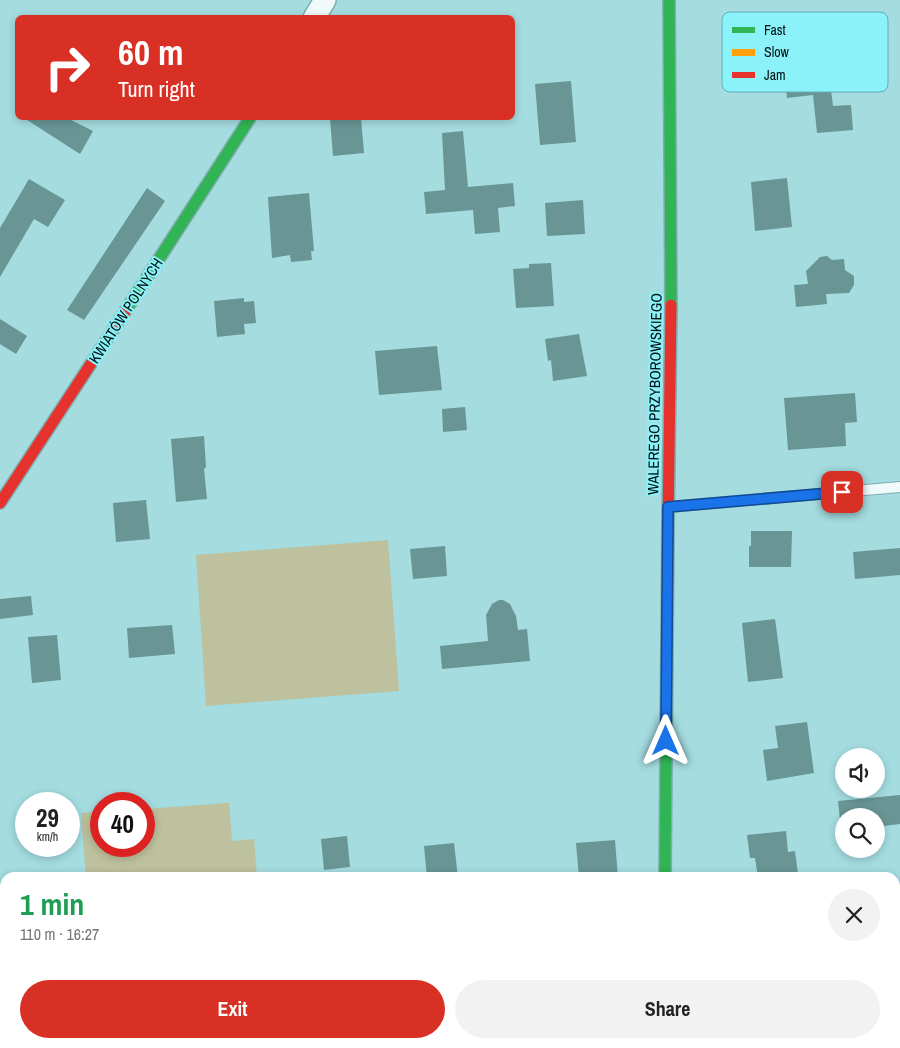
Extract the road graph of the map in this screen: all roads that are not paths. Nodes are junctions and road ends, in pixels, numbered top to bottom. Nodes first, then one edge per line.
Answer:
1 (325, 0) edge
2 (669, 0) edge
3 (316, 15) edge
4 (249, 120) edge
5 (900, 487) edge
6 (0, 503) edge
7 (668, 507) junction
8 (665, 872) edge

1 - 3 street
2 - 7 street, WALEREGO PRZYBOROWSKIEGO
4 - 6 street, KWIATÓW POLNYCH
5 - 7 lane
7 - 8 street, WALEREGO PRZYBOROWSKIEGO

